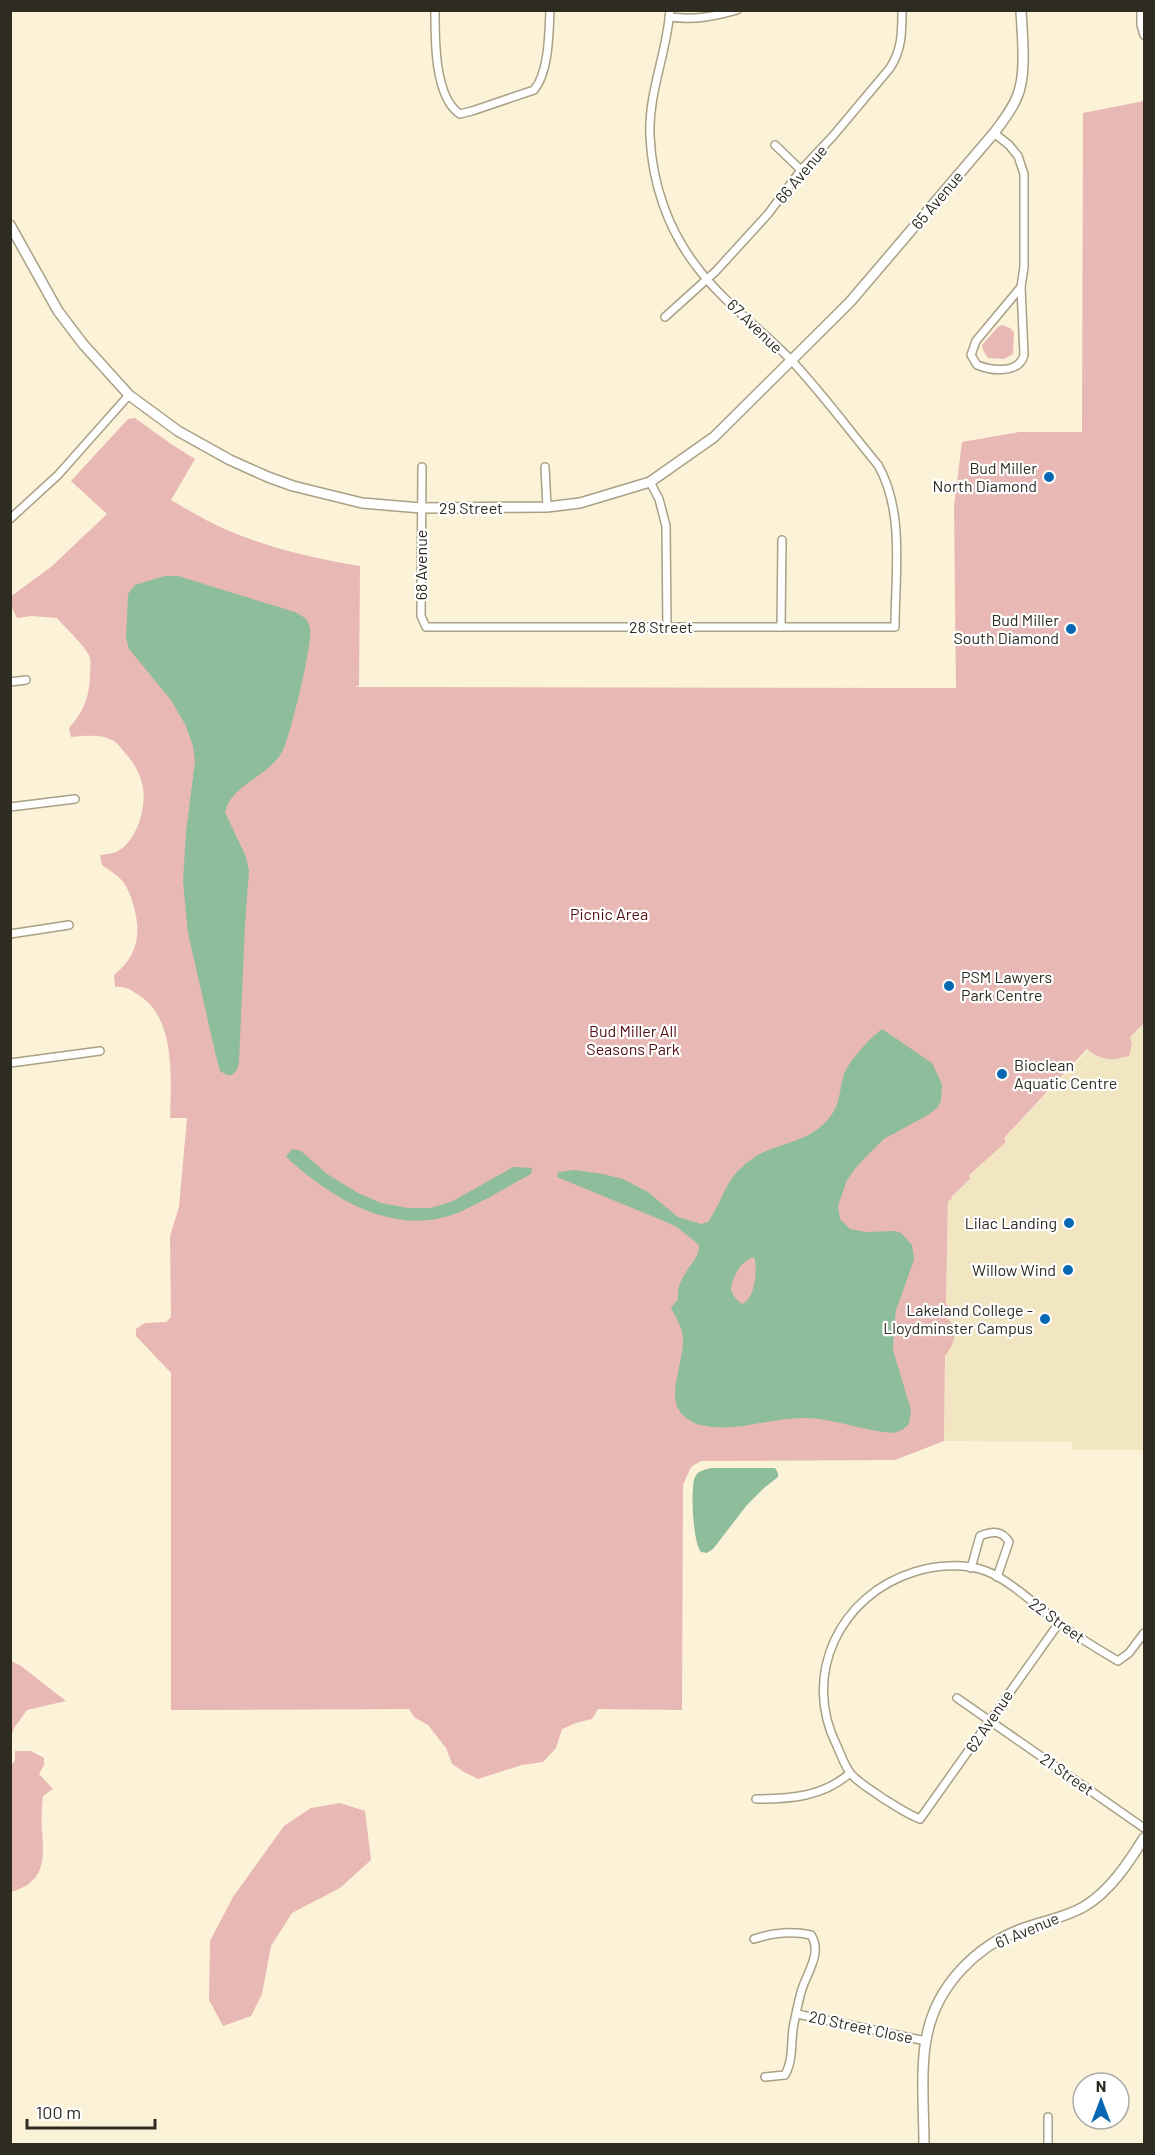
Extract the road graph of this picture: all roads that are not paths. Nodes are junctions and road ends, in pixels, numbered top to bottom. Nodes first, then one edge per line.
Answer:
1 (435, 10) edge
2 (550, 10) edge
3 (737, 10) edge
4 (902, 10) edge
5 (1021, 10) edge
6 (1141, 10) edge
7 (669, 14) edge
8 (1144, 35) edge
9 (994, 133) junction
10 (775, 145) dead end
11 (801, 170) junction
12 (10, 225) edge
13 (707, 279) junction
14 (1021, 287) junction
15 (665, 317) dead end
16 (791, 361) junction
17 (129, 395) junction
18 (422, 467) dead end
19 (544, 467) dead end
20 (650, 482) junction
21 (547, 507) junction
22 (421, 508) junction
23 (10, 519) edge
24 (782, 540) dead end
25 (426, 627) joint
26 (667, 627) junction
27 (781, 627) junction
28 (895, 627) joint
29 (26, 680) dead end
30 (10, 682) edge
31 (75, 799) dead end
32 (10, 807) edge
33 (69, 926) dead end
34 (10, 934) edge
35 (99, 1051) dead end
36 (10, 1063) edge
37 (971, 1568) junction
38 (997, 1577) junction
39 (1059, 1623) junction
40 (1144, 1633) edge
41 (957, 1698) dead end
42 (990, 1720) junction
43 (850, 1773) junction
44 (756, 1799) dead end
45 (1144, 1828) edge
46 (1144, 1838) edge
47 (754, 1940) dead end
48 (797, 2014) junction
49 (926, 2041) junction
50 (765, 2077) dead end
51 (1048, 2116) dead end
52 (924, 2145) edge
53 (1048, 2145) edge

1 - 2 street
3 - 7 street
4 - 11 street, 66 Avenue
5 - 9 street, 65 Avenue
6 - 8 street
7 - 13 street, 67 Avenue
9 - 14 street
9 - 16 street, 65 Avenue
10 - 11 street
11 - 13 street, 66 Avenue
12 - 17 street, 29 Street
13 - 15 street, 66 Avenue
13 - 16 street, 67 Avenue
14 - 14 street
16 - 20 street, 29 Street
16 - 28 street, 67 Avenue
17 - 22 street, 29 Street
17 - 23 street
18 - 22 street, 68 Avenue
19 - 21 street
20 - 21 street, 29 Street
20 - 26 street
21 - 22 street, 29 Street
22 - 25 street, 68 Avenue
24 - 27 street
25 - 26 street, 28 Street
26 - 27 street, 28 Street
27 - 28 street, 28 Street
29 - 30 street
31 - 32 street
33 - 34 street
35 - 36 street
37 - 38 street, 22 Street
37 - 38 street
37 - 43 street, 22 Street
38 - 39 street, 22 Street
39 - 40 street, 22 Street
39 - 42 street, 62 Avenue
41 - 42 street, 21 Street
42 - 43 street, 62 Avenue
42 - 45 street, 21 Street
43 - 44 street
46 - 49 street, 61 Avenue
47 - 48 street, 20 Street Close
48 - 49 street, 20 Street Close
48 - 50 street, 20 Street Close
49 - 52 street, 61 Avenue
51 - 53 street

